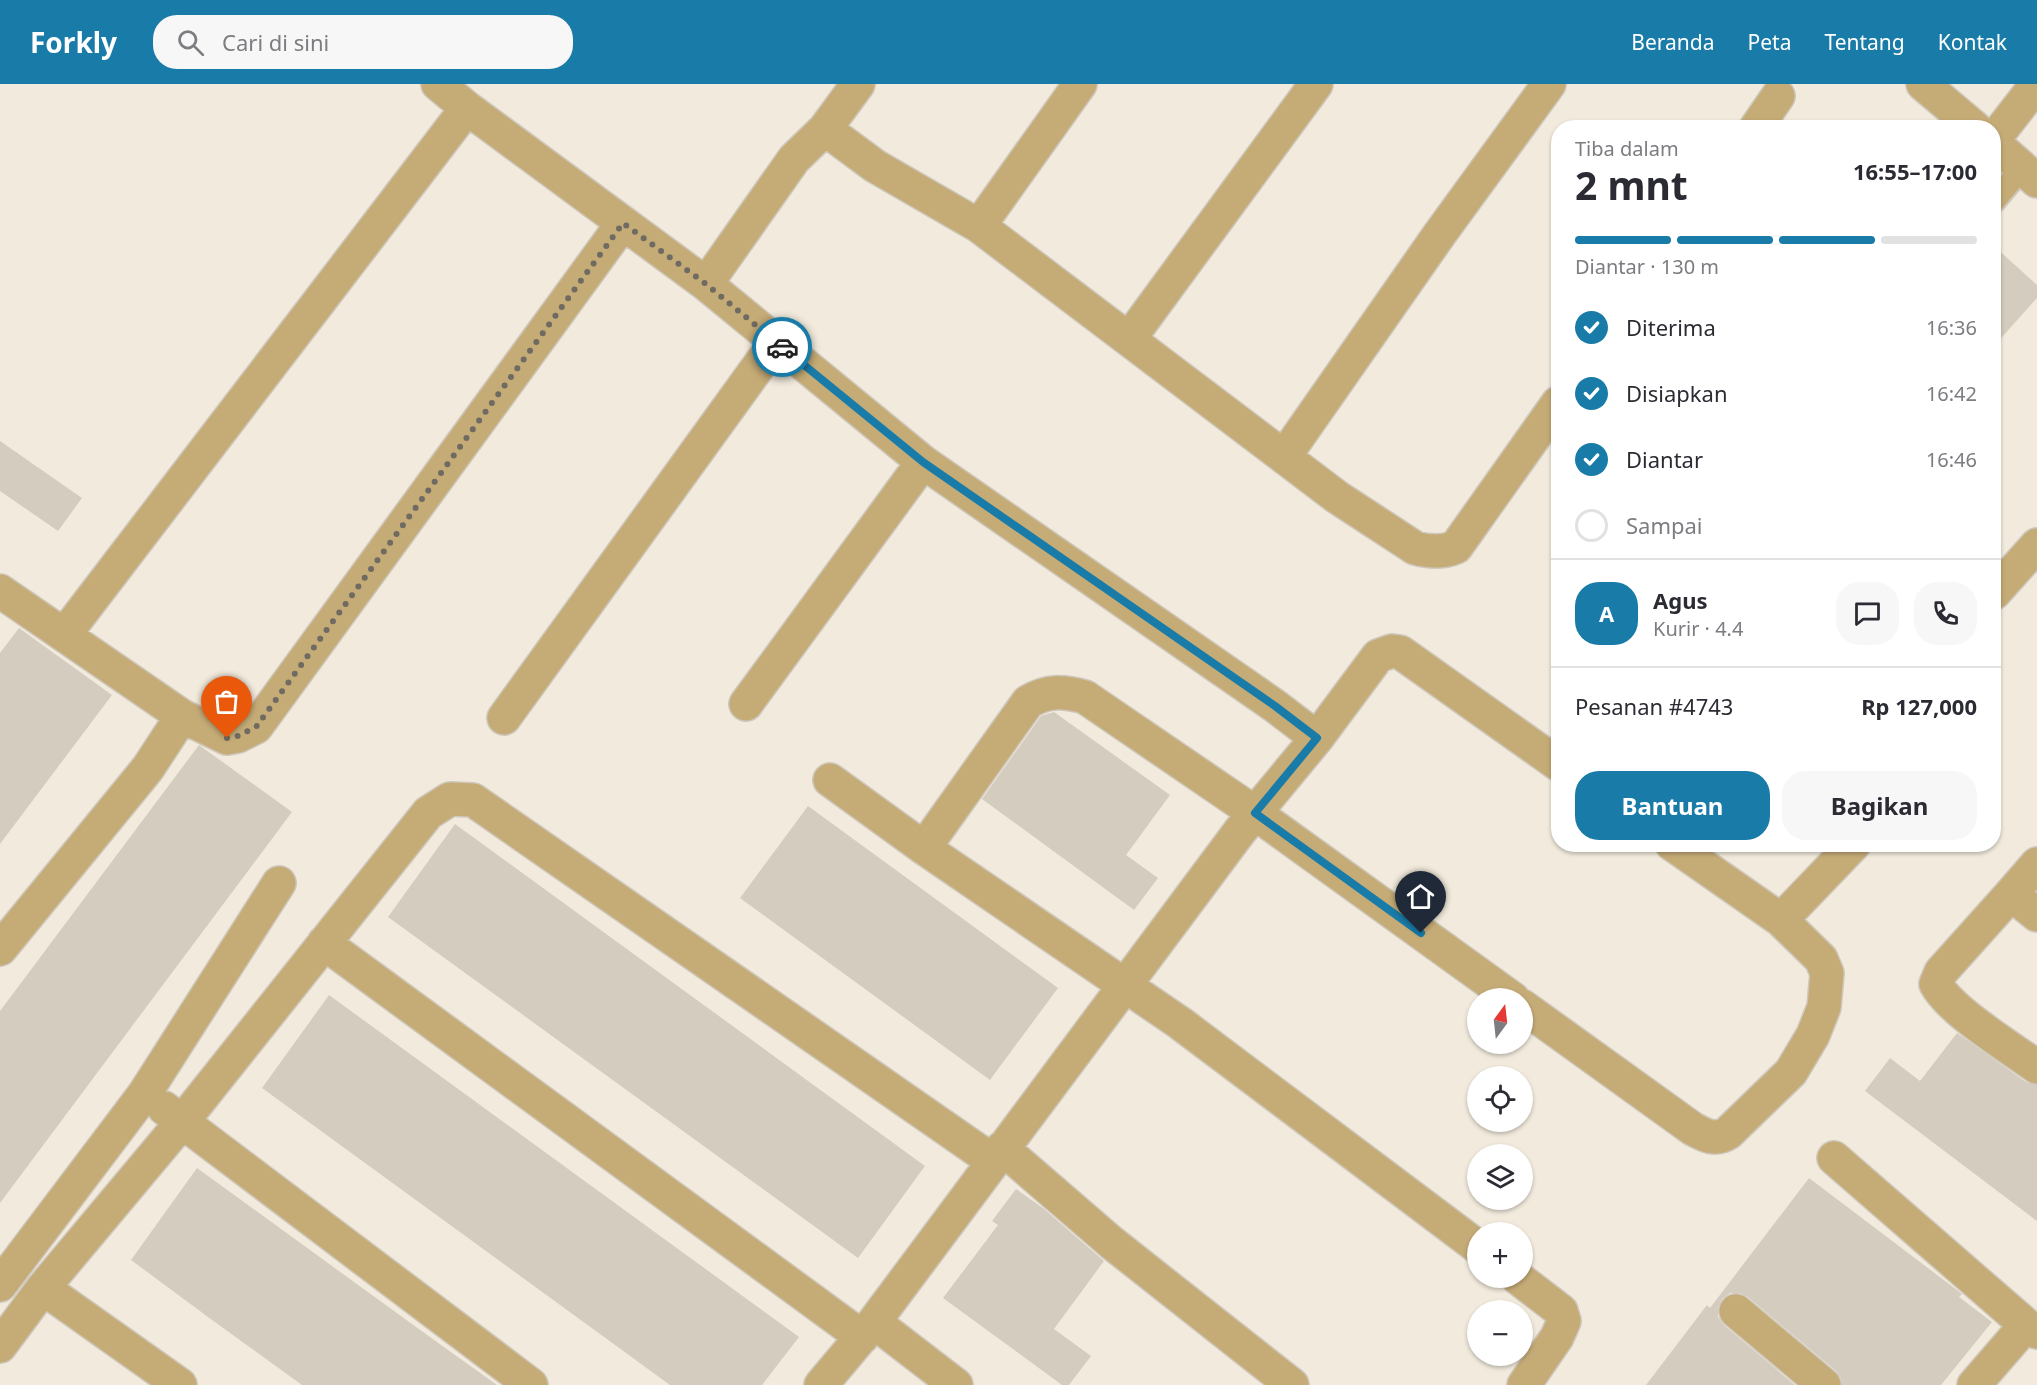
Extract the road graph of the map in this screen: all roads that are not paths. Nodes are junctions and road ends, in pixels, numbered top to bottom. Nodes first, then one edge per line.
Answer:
1 (438, 84) edge
2 (858, 84) edge
3 (1080, 84) edge
4 (1316, 84) edge
5 (1549, 84) edge
6 (1923, 84) edge
7 (2037, 84) edge
8 (1778, 96) dead end
9 (467, 108) junction
10 (1762, 120) edge
11 (1966, 120) edge
12 (825, 129) junction
13 (2001, 132) edge
14 (2001, 148) edge
15 (2030, 175) edge
16 (2001, 196) edge
17 (623, 223) junction
18 (979, 226) junction
19 (706, 284) junction
20 (1129, 339) junction
21 (776, 342) junction
22 (1551, 413) edge
23 (1284, 457) junction
24 (923, 462) junction
25 (2037, 545) edge
26 (2001, 585) edge
27 (0, 591) edge
28 (65, 634) junction
29 (746, 704) dead end
30 (182, 716) junction
31 (504, 718) dead end
32 (1317, 738) junction
33 (1551, 759) edge
34 (830, 780) dead end
35 (1255, 813) junction
36 (924, 848) junction
37 (1683, 852) edge
38 (1846, 852) edge
39 (2037, 864) edge
40 (279, 883) dead end
41 (2011, 894) junction
42 (2037, 915) edge
43 (1781, 920) junction
44 (324, 943) junction
45 (0, 949) edge
46 (1124, 985) junction
47 (1498, 988) edge
48 (1533, 1014) edge
49 (2037, 1067) edge
50 (163, 1107) junction
51 (998, 1154) junction
52 (1834, 1158) dead end
53 (1467, 1239) edge
54 (0, 1285) edge
55 (43, 1288) junction
56 (1531, 1288) edge
57 (1736, 1311) dead end
58 (2032, 1328) edge
59 (868, 1330) junction
60 (0, 1346) edge
61 (180, 1385) edge
62 (531, 1385) edge
63 (820, 1385) edge
64 (956, 1385) edge
65 (1292, 1385) edge
66 (1524, 1385) edge
67 (1824, 1385) edge
68 (1974, 1385) edge

1 - 9 street
2 - 12 street
3 - 18 street
4 - 20 street
5 - 23 street
6 - 11 street
7 - 13 street
8 - 10 street
9 - 17 street
9 - 28 street
12 - 18 street
12 - 19 street
14 - 15 street
15 - 16 lane
17 - 19 street
17 - 30 street
18 - 20 street
19 - 21 street
20 - 23 street
21 - 24 street
21 - 31 street
22 - 23 street
24 - 29 street
24 - 32 street
25 - 26 street
27 - 28 street
28 - 30 street
30 - 45 street
32 - 33 street
32 - 35 street
34 - 36 street
35 - 36 street
35 - 46 street
35 - 47 street
36 - 46 street
37 - 43 street
38 - 43 street
39 - 41 street
40 - 50 street
41 - 42 street
41 - 49 street
43 - 48 street
44 - 50 street
44 - 51 street
44 - 59 street
46 - 51 street
46 - 53 street
50 - 54 street
50 - 55 street
50 - 62 street
51 - 59 street
51 - 65 street
52 - 58 street
55 - 60 street
55 - 61 street
56 - 66 street
57 - 67 street
58 - 68 street
59 - 63 street
59 - 64 street

